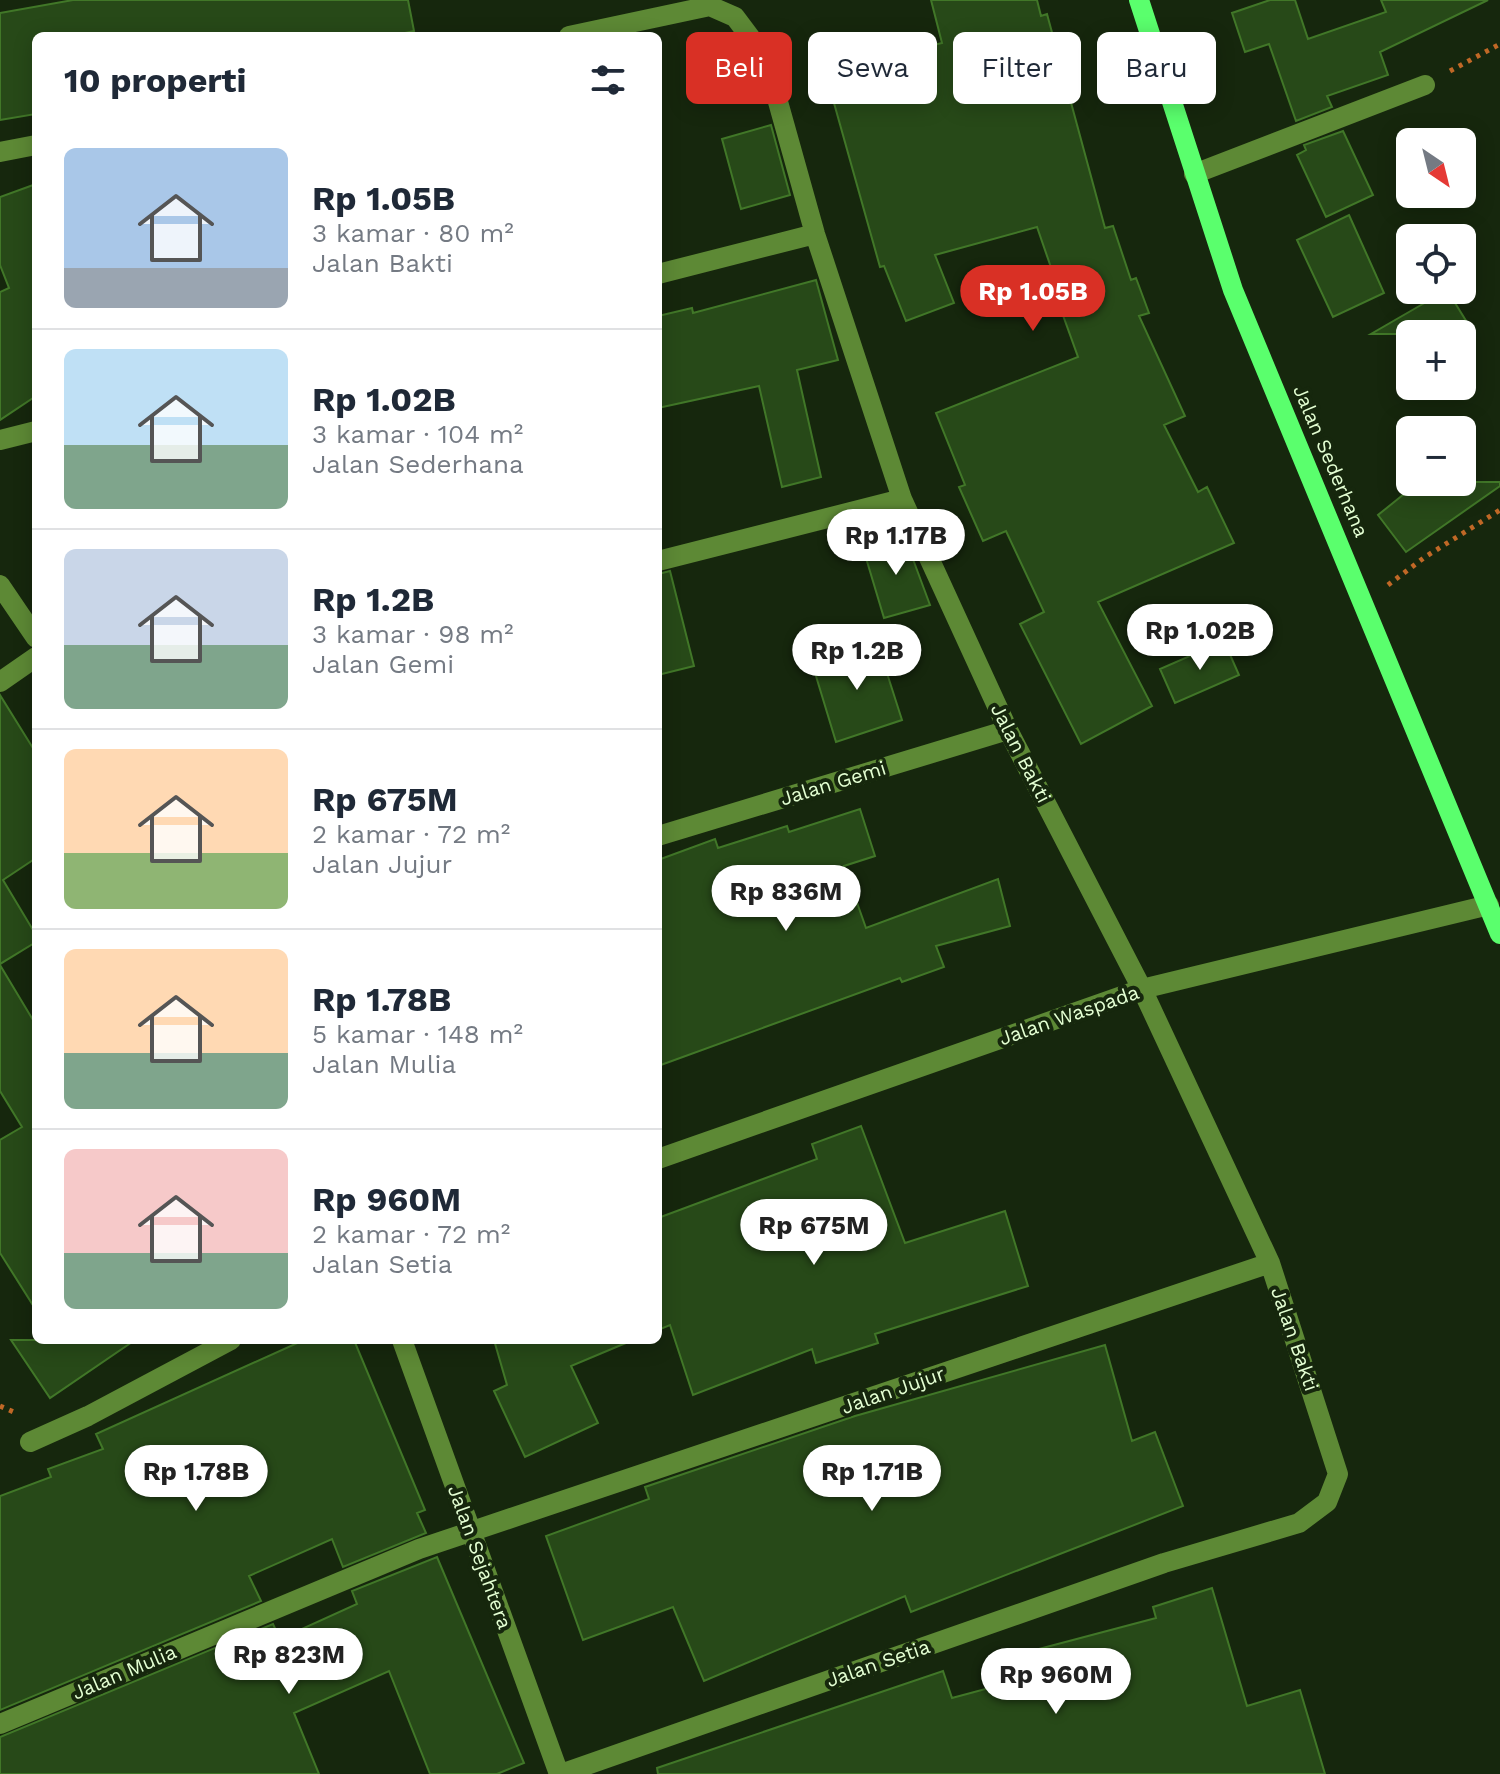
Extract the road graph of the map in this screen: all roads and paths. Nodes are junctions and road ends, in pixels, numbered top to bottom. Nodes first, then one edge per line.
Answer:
1 (1139, 0) edge
2 (588, 32) edge
3 (1500, 44) edge
4 (1425, 85) joint
5 (32, 146) edge
6 (0, 152) edge
7 (1194, 174) junction
8 (815, 234) junction
9 (662, 273) edge
10 (32, 432) edge
11 (0, 440) edge
12 (902, 499) junction
13 (1500, 510) edge
14 (662, 560) edge
15 (0, 585) edge
16 (1365, 602) junction
17 (32, 632) edge
18 (32, 660) edge
19 (0, 682) edge
20 (1008, 730) junction
21 (662, 835) edge
22 (1489, 905) junction
23 (1500, 934) edge
24 (1142, 989) junction
25 (662, 1158) edge
26 (1270, 1263) junction
27 (223, 1344) edge
28 (403, 1344) edge
29 (30, 1442) dead end
30 (1327, 1502) joint
31 (470, 1531) junction
32 (0, 1724) edge
33 (560, 1774) edge

1 - 7 main road, Jalan Sederhana
2 - 8 street, Jalan Bakti
3 - 4 path
4 - 7 street
5 - 6 street
7 - 16 main road, Jalan Sederhana
8 - 9 street
8 - 12 street, Jalan Bakti
10 - 11 street
12 - 14 street
12 - 20 street, Jalan Bakti
13 - 16 path
15 - 17 street
16 - 22 main road, Jalan Sederhana
18 - 19 street
20 - 21 street, Jalan Gemi
20 - 24 street, Jalan Bakti
22 - 23 main road, Jalan Sederhana
22 - 24 street, Jalan Waspada
24 - 25 street, Jalan Waspada
24 - 26 street, Jalan Bakti
26 - 30 street, Jalan Bakti
26 - 31 street, Jalan Jujur
27 - 29 street
28 - 31 street, Jalan Sejahtera
30 - 33 street, Jalan Setia
31 - 32 street, Jalan Mulia
31 - 33 street, Jalan Sejahtera

